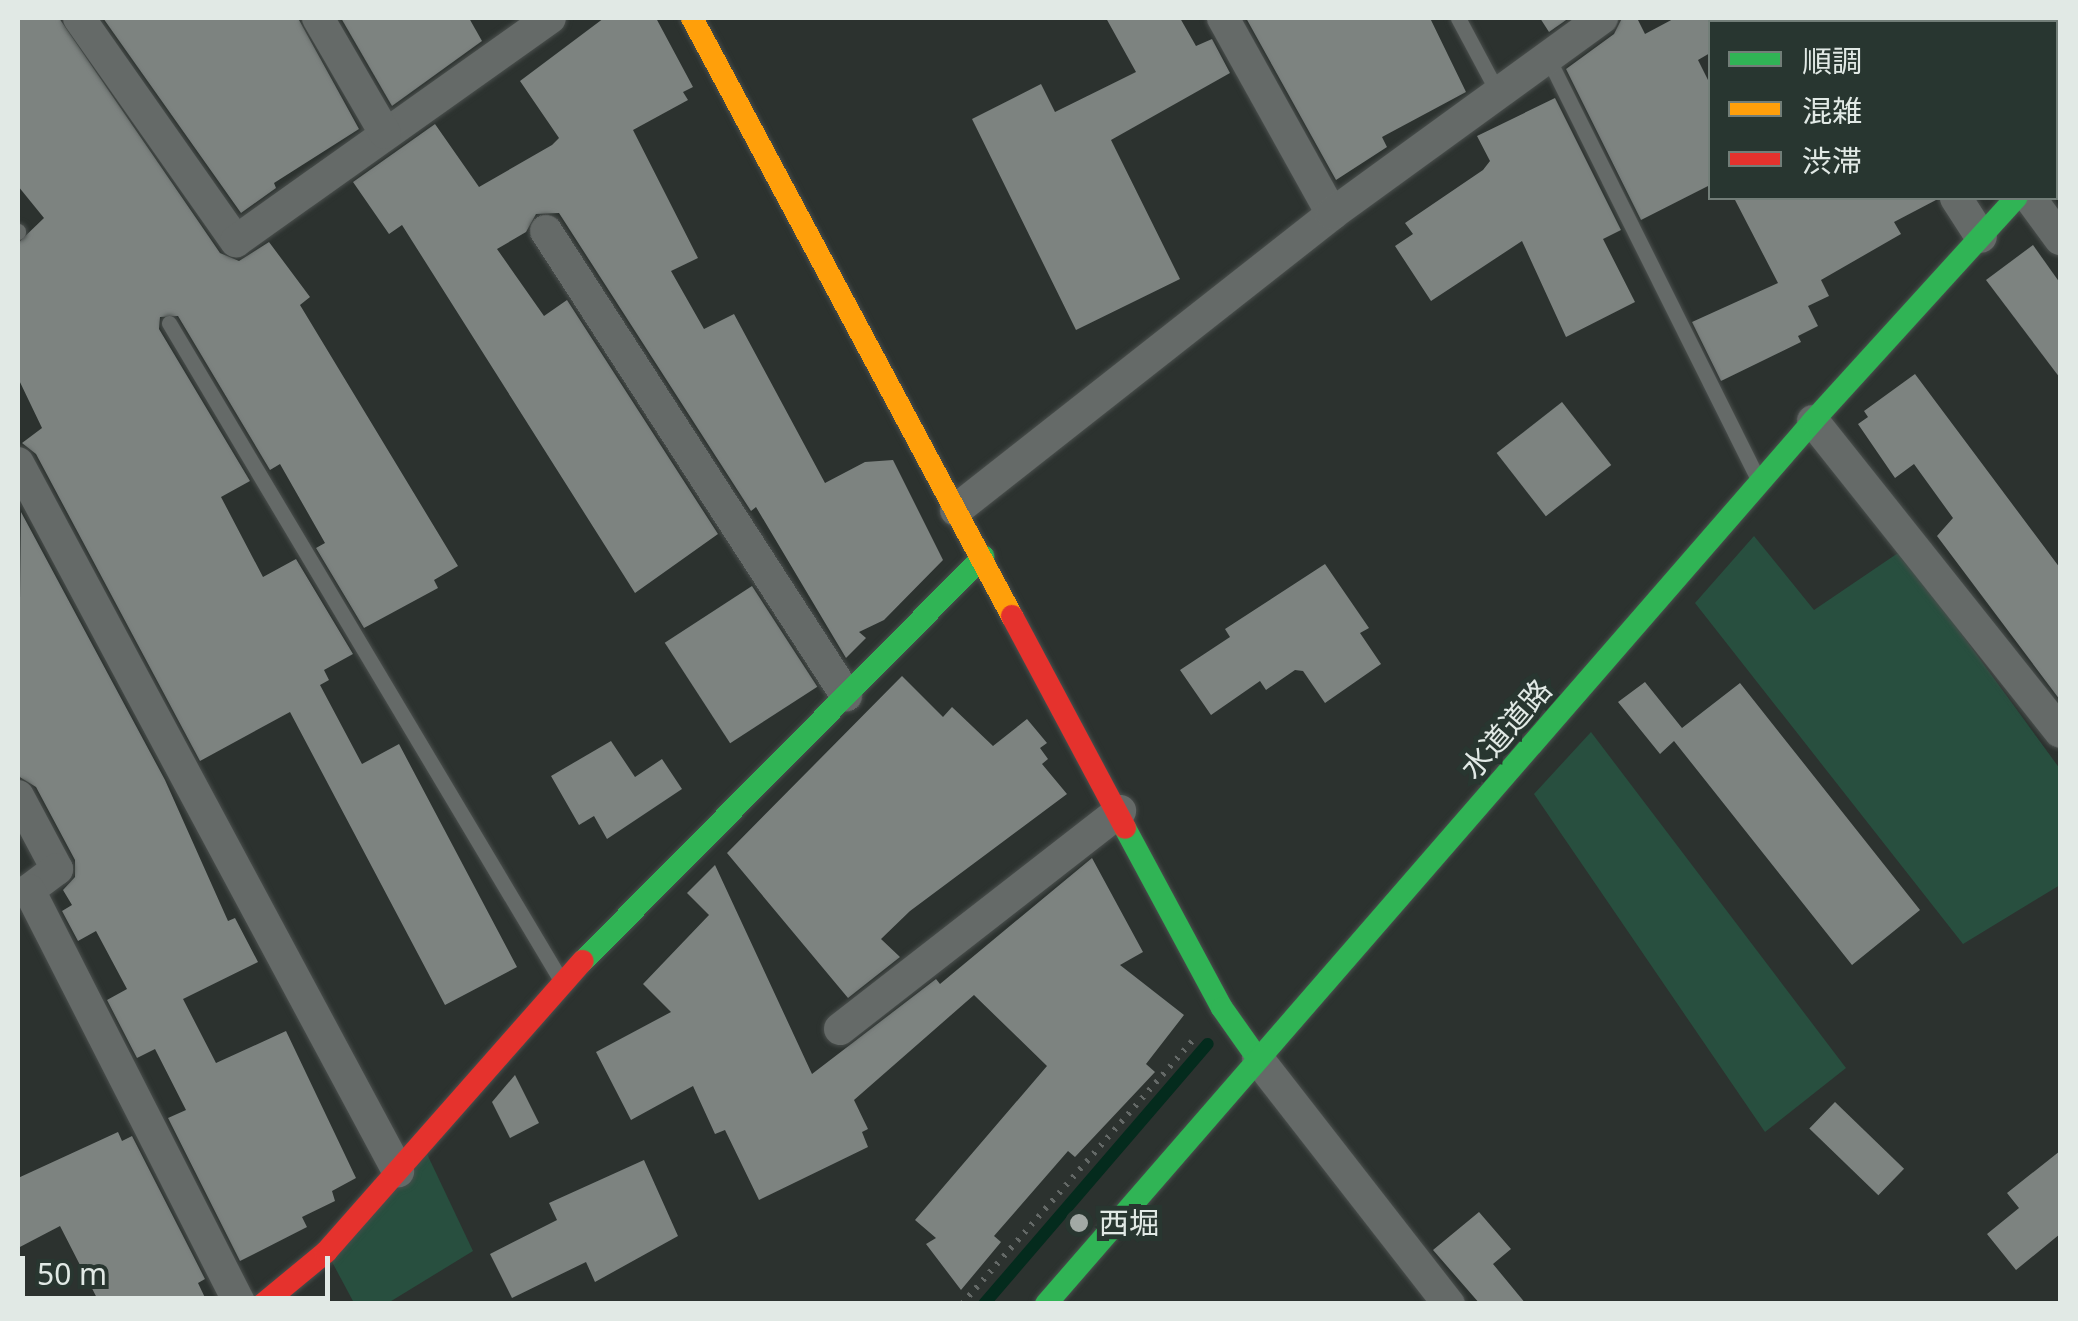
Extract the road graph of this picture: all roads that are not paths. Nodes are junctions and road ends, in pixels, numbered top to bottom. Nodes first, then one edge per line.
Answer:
1 (79, 18) edge
2 (318, 18) edge
3 (550, 18) edge
4 (692, 18) edge
5 (1223, 18) edge
6 (1458, 18) edge
7 (1602, 18) edge
8 (504, 30) edge
9 (1547, 56) junction
10 (1497, 91) junction
11 (384, 133) junction
12 (1957, 200) edge
13 (2014, 200) edge
14 (2031, 200) edge
15 (1332, 214) junction
16 (546, 231) dead end
17 (1981, 236) junction
18 (2060, 239) edge
19 (169, 323) dead end
20 (1813, 421) junction
21 (18, 463) edge
22 (1759, 483) junction
23 (956, 510) junction
24 (983, 557) junction
25 (846, 695) junction
26 (2060, 732) edge
27 (18, 796) edge
28 (1120, 812) junction
29 (23, 893) edge
30 (562, 982) junction
31 (840, 1029) dead end
32 (1258, 1059) junction
33 (398, 1171) junction
34 (240, 1304) edge
35 (263, 1304) edge
36 (1046, 1304) edge
37 (1448, 1304) edge

1 - 11 street
2 - 11 street
3 - 8 street
4 - 23 street
5 - 15 street
6 - 10 lane
7 - 9 street
8 - 11 street
9 - 10 street
9 - 22 lane
10 - 15 street
12 - 17 street
13 - 17 street, 水道道路
14 - 18 street
15 - 23 street
16 - 25 street
17 - 20 street, 水道道路
19 - 30 lane
20 - 22 street, 水道道路
20 - 26 street
21 - 33 street
22 - 32 street, 水道道路
23 - 24 street
24 - 25 street
24 - 28 street
25 - 30 street
27 - 29 street
28 - 31 street
28 - 32 street
29 - 34 street
30 - 33 street
32 - 36 street, 水道道路
32 - 37 street
33 - 35 street

